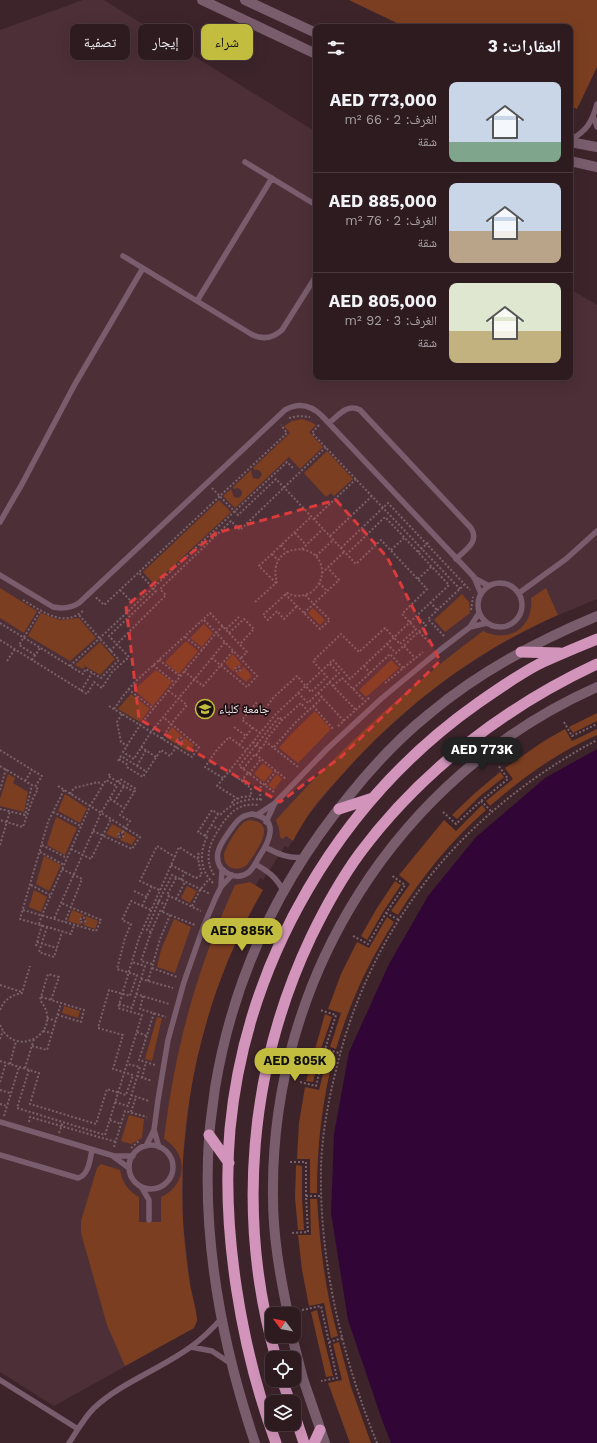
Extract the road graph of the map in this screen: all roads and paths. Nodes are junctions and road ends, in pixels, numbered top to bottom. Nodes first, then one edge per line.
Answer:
1 (202, 0) edge
2 (245, 0) edge
3 (313, 32) edge
4 (313, 53) edge
5 (597, 104) edge
6 (594, 118) junction
7 (597, 127) edge
8 (573, 139) edge
9 (573, 142) edge
10 (597, 147) edge
11 (245, 162) dead end
12 (573, 162) edge
13 (597, 167) edge
14 (272, 178) junction
15 (313, 203) edge
16 (123, 256) dead end
17 (143, 268) junction
18 (313, 281) edge
19 (197, 301) junction
20 (329, 423) junction
21 (326, 447) junction
22 (294, 469) dead end
23 (356, 479) junction
24 (208, 483) junction
25 (284, 488) junction
26 (220, 496) junction
27 (373, 496) junction
28 (234, 512) junction
29 (311, 517) junction
30 (314, 519) junction
31 (0, 522) edge
32 (323, 529) junction
33 (597, 531) edge
34 (295, 533) junction
35 (330, 536) junction
36 (435, 536) junction
37 (404, 538) junction
38 (333, 540) junction
39 (281, 545) junction
40 (306, 545) junction
41 (422, 548) junction
42 (301, 549) junction
43 (391, 550) junction
44 (287, 552) junction
45 (418, 552) junction
46 (346, 553) junction
47 (272, 554) junction
48 (316, 556) junction
49 (456, 559) junction
50 (278, 560) junction
51 (432, 566) junction
52 (328, 568) junction
53 (275, 572) junction
54 (139, 573) junction
55 (322, 573) junction
56 (0, 575) edge
57 (474, 577) junction
58 (270, 578) junction
59 (418, 579) junction
60 (319, 583) junction
61 (276, 584) junction
62 (465, 584) dead end
63 (489, 586) junction
64 (153, 588) junction
65 (460, 588) junction
66 (120, 590) junction
67 (328, 591) junction
68 (519, 593) junction
69 (285, 594) junction
70 (481, 594) junction
71 (305, 595) junction
72 (20, 598) dead end
73 (93, 602) dead end
74 (255, 602) dead end
75 (430, 602) junction
76 (314, 604) junction
77 (135, 605) junction
78 (297, 606) junction
79 (88, 607) dead end
80 (40, 610) junction
81 (437, 610) junction
82 (304, 613) junction
83 (479, 613) junction
84 (79, 615) junction
85 (240, 616) dead end
86 (416, 616) junction
87 (597, 616) edge
88 (204, 620) junction
89 (410, 622) junction
90 (0, 623) edge
91 (487, 623) junction
92 (223, 626) junction
93 (470, 627) junction
94 (226, 629) junction
95 (418, 632) junction
96 (216, 633) junction
97 (229, 633) junction
98 (408, 636) junction
99 (444, 636) dead end
100 (185, 637) junction
101 (394, 637) junction
102 (24, 638) junction
103 (100, 639) junction
104 (411, 639) junction
105 (597, 639) edge
106 (0, 640) edge
107 (225, 642) junction
108 (117, 644) junction
109 (240, 644) junction
110 (387, 644) junction
111 (432, 645) dead end
112 (404, 646) junction
113 (40, 648) junction
114 (15, 649) junction
115 (202, 650) junction
116 (110, 651) junction
117 (233, 651) junction
118 (521, 652) junction
119 (562, 654) junction
120 (35, 655) junction
121 (212, 658) junction
122 (415, 658) dead end
123 (240, 659) junction
124 (32, 660) junction
125 (159, 660) junction
126 (7, 661) dead end
127 (245, 663) junction
128 (330, 663) junction
129 (597, 664) edge
130 (220, 665) junction
131 (70, 666) junction
132 (153, 666) junction
133 (364, 666) junction
134 (403, 668) dead end
135 (184, 671) junction
136 (322, 671) junction
137 (92, 673) junction
138 (370, 673) junction
139 (232, 675) junction
140 (180, 676) junction
141 (194, 679) junction
142 (175, 682) junction
143 (329, 682) junction
144 (320, 684) junction
145 (306, 686) junction
146 (333, 686) junction
147 (597, 687) edge
148 (324, 688) junction
149 (128, 689) junction
150 (353, 689) junction
151 (81, 691) junction
152 (169, 691) junction
153 (298, 693) junction
154 (318, 693) junction
155 (178, 698) junction
156 (322, 698) junction
157 (365, 701) dead end
158 (109, 706) dead end
159 (312, 706) junction
160 (114, 709) junction
161 (154, 709) junction
162 (356, 710) dead end
163 (308, 711) junction
164 (122, 714) junction
165 (163, 717) junction
166 (344, 721) dead end
167 (564, 722) dead end
168 (172, 724) junction
169 (597, 724) edge
170 (140, 726) junction
171 (234, 727) dead end
172 (253, 728) junction
173 (334, 730) dead end
174 (151, 732) junction
175 (260, 733) junction
176 (184, 734) junction
177 (246, 736) junction
178 (162, 739) junction
179 (597, 740) edge
180 (267, 741) junction
181 (252, 742) junction
182 (239, 745) junction
183 (127, 746) junction
184 (141, 747) junction
185 (176, 747) junction
186 (274, 747) junction
187 (261, 749) junction
188 (0, 750) edge
189 (146, 750) junction
190 (246, 750) junction
191 (256, 755) junction
192 (156, 757) junction
193 (261, 759) junction
194 (131, 762) junction
195 (498, 765) dead end
196 (0, 766) edge
197 (136, 766) junction
198 (127, 767) junction
199 (298, 767) dead end
200 (6, 769) junction
201 (243, 769) dead end
202 (32, 770) junction
203 (229, 771) junction
204 (276, 771) junction
205 (147, 772) junction
206 (110, 774) dead end
207 (223, 778) junction
208 (286, 779) dead end
209 (25, 781) junction
210 (242, 781) junction
211 (118, 782) junction
212 (261, 783) dead end
213 (102, 785) junction
214 (265, 785) dead end
215 (58, 786) dead end
216 (124, 786) junction
217 (0, 790) edge
218 (64, 790) junction
219 (134, 792) junction
220 (70, 794) junction
221 (372, 798) junction
222 (110, 799) junction
223 (238, 799) junction
224 (260, 800) junction
225 (481, 800) junction
226 (267, 801) dead end
227 (114, 802) junction
228 (275, 803) junction
229 (233, 805) junction
230 (90, 806) junction
231 (124, 808) junction
232 (339, 808) junction
233 (0, 809) edge
234 (491, 811) junction
235 (10, 812) junction
236 (53, 812) junction
237 (443, 812) dead end
238 (101, 813) junction
239 (218, 814) junction
240 (257, 815) junction
241 (111, 819) junction
242 (0, 820) edge
243 (7, 822) junction
244 (266, 822) junction
245 (211, 825) junction
246 (81, 826) junction
247 (125, 828) junction
248 (218, 829) dead end
249 (93, 831) junction
250 (102, 835) junction
251 (205, 836) junction
252 (117, 842) junction
253 (0, 845) edge
254 (42, 845) junction
255 (265, 847) junction
256 (71, 849) junction
257 (40, 852) junction
258 (202, 853) junction
259 (82, 855) junction
260 (175, 857) junction
261 (304, 857) junction
262 (67, 858) junction
263 (198, 859) junction
264 (64, 864) junction
265 (255, 864) junction
266 (171, 865) junction
267 (62, 869) junction
268 (222, 870) junction
269 (184, 872) junction
270 (73, 875) junction
271 (232, 875) junction
272 (391, 875) dead end
273 (176, 878) dead end
274 (209, 879) junction
275 (181, 880) dead end
276 (185, 882) dead end
277 (213, 883) dead end
278 (31, 885) junction
279 (152, 886) junction
280 (221, 887) junction
281 (160, 890) junction
282 (134, 891) dead end
283 (283, 891) junction
284 (50, 895) junction
285 (170, 896) junction
286 (147, 897) junction
287 (176, 899) junction
288 (156, 900) junction
289 (61, 903) junction
290 (166, 905) junction
291 (142, 906) junction
292 (70, 907) junction
293 (192, 907) junction
294 (23, 910) junction
295 (151, 910) junction
296 (201, 911) dead end
297 (162, 912) junction
298 (386, 913) junction
299 (86, 914) junction
300 (42, 915) junction
301 (170, 915) junction
302 (54, 918) junction
303 (399, 920) junction
304 (65, 922) junction
305 (40, 925) junction
306 (74, 925) junction
307 (195, 925) dead end
308 (47, 927) junction
309 (81, 927) junction
310 (62, 931) junction
311 (353, 936) dead end
312 (37, 942) junction
313 (42, 944) junction
314 (36, 946) dead end
315 (57, 948) junction
316 (132, 962) junction
317 (152, 964) junction
318 (30, 966) dead end
319 (151, 968) junction
320 (129, 973) junction
321 (177, 976) dead end
322 (141, 979) junction
323 (148, 981) junction
324 (0, 985) edge
325 (134, 985) junction
326 (139, 987) junction
327 (173, 988) dead end
328 (22, 992) junction
329 (122, 993) junction
330 (136, 994) junction
331 (143, 996) junction
332 (41, 997) junction
333 (52, 1000) junction
334 (62, 1003) junction
335 (1, 1004) edge
336 (119, 1004) junction
337 (169, 1004) dead end
338 (0, 1010) edge
339 (320, 1010) dead end
340 (154, 1013) junction
341 (58, 1015) junction
342 (166, 1017) dead end
343 (47, 1018) junction
344 (56, 1021) junction
345 (0, 1025) edge
346 (2, 1031) junction
347 (43, 1031) junction
348 (137, 1032) junction
349 (52, 1034) junction
350 (147, 1036) junction
351 (0, 1037) edge
352 (34, 1039) junction
353 (16, 1041) junction
354 (32, 1046) junction
355 (325, 1049) junction
356 (340, 1054) junction
357 (0, 1061) edge
358 (146, 1062) junction
359 (6, 1063) junction
360 (127, 1063) junction
361 (10, 1064) junction
362 (155, 1065) dead end
363 (19, 1066) junction
364 (25, 1068) junction
365 (29, 1070) junction
366 (124, 1072) junction
367 (137, 1076) junction
368 (142, 1078) junction
369 (152, 1081) dead end
370 (0, 1082) edge
371 (300, 1082) dead end
372 (130, 1085) junction
373 (134, 1086) junction
374 (0, 1090) edge
375 (11, 1093) junction
376 (118, 1093) junction
377 (131, 1095) junction
378 (136, 1097) junction
379 (149, 1101) dead end
380 (116, 1102) junction
381 (0, 1104) edge
382 (7, 1106) junction
383 (131, 1112) junction
384 (147, 1117) dead end
385 (110, 1120) junction
386 (1, 1123) edge
387 (121, 1124) junction
388 (154, 1130) junction
389 (209, 1135) junction
390 (146, 1146) junction
391 (114, 1147) dead end
392 (158, 1147) junction
393 (92, 1150) junction
394 (0, 1155) edge
395 (114, 1156) junction
396 (133, 1156) junction
397 (290, 1162) dead end
398 (229, 1163) junction
399 (129, 1168) junction
400 (142, 1188) junction
401 (156, 1189) junction
402 (306, 1196) junction
403 (322, 1196) junction
404 (149, 1205) junction
405 (149, 1220) dead end
406 (291, 1232) dead end
407 (287, 1307) edge
408 (302, 1310) dead end
409 (221, 1318) junction
410 (343, 1338) junction
411 (329, 1342) junction
412 (294, 1343) edge
413 (191, 1347) junction
414 (274, 1351) edge
415 (230, 1363) junction
416 (0, 1380) edge
417 (321, 1381) dead end
418 (78, 1429) junction
419 (320, 1430) junction
420 (300, 1431) edge
421 (69, 1443) edge
422 (255, 1443) edge
423 (276, 1443) edge
424 (304, 1443) edge
425 (314, 1443) edge
426 (325, 1443) edge
427 (377, 1443) edge

1 - 4 street
2 - 3 street
5 - 6 lane
6 - 7 lane
6 - 8 lane
9 - 10 street
11 - 14 lane
12 - 13 street
14 - 15 lane
14 - 19 lane
16 - 17 lane
17 - 19 lane
17 - 31 lane
18 - 19 lane
20 - 24 lane
20 - 36 lane
20 - 49 lane
21 - 23 path
21 - 25 path
21 - 26 path
22 - 28 path
23 - 27 path
23 - 30 path
24 - 26 path
24 - 56 lane
25 - 28 path
25 - 29 path
25 - 108 path
26 - 28 path
26 - 54 path
27 - 35 path
27 - 41 path
28 - 64 path
29 - 30 path
29 - 34 path
30 - 32 path
32 - 35 path
32 - 40 path
33 - 68 lane
34 - 39 path
34 - 40 path
35 - 38 path
36 - 41 path
36 - 49 lane
37 - 43 path
37 - 45 path
37 - 46 path
38 - 46 path
38 - 48 path
39 - 44 path
39 - 47 path
40 - 42 path
41 - 45 path
41 - 65 path
42 - 44 path
42 - 48 path
43 - 46 path
43 - 59 path
44 - 50 path
45 - 51 path
46 - 52 path
47 - 50 path
47 - 58 path
48 - 55 path
49 - 57 lane
50 - 53 path
51 - 59 path
51 - 75 path
52 - 55 path
52 - 67 path
53 - 58 path
53 - 61 path
54 - 64 path
54 - 66 path
55 - 60 path
57 - 63 lane
57 - 70 lane
58 - 61 path
59 - 89 path
60 - 67 path
60 - 71 path
61 - 74 path
62 - 65 path
63 - 68 lane
63 - 70 lane
64 - 77 path
64 - 108 path
65 - 81 path
66 - 73 path
66 - 77 path
67 - 76 path
68 - 91 lane
69 - 71 path
69 - 78 path
69 - 78 path
70 - 83 lane
71 - 76 path
72 - 80 path
75 - 81 path
75 - 86 path
76 - 82 path
76 - 82 path
77 - 103 path
78 - 82 path
79 - 84 path
80 - 84 path
80 - 102 path
81 - 99 path
83 - 91 lane
83 - 93 lane
84 - 103 path
85 - 94 path
86 - 89 path
86 - 95 path
87 - 118 street
88 - 92 path
88 - 96 path
88 - 100 path
89 - 98 path
89 - 101 path
90 - 102 path
91 - 93 lane
92 - 94 path
92 - 96 path
93 - 228 lane
94 - 97 path
95 - 104 path
95 - 111 path
96 - 107 path
96 - 115 path
97 - 109 path
97 - 109 path
98 - 101 path
98 - 104 path
100 - 115 path
100 - 125 path
101 - 110 path
101 - 136 path
102 - 113 path
102 - 120 path
103 - 116 path
103 - 131 path
104 - 112 path
105 - 119 highway
106 - 114 path
107 - 117 path
107 - 121 path
108 - 116 path
108 - 151 path
109 - 123 path
110 - 112 path
110 - 133 path
112 - 122 path
113 - 120 path
113 - 131 path
114 - 124 path
114 - 126 path
115 - 135 path
116 - 137 path
117 - 123 path
117 - 130 path
118 - 119 highway
118 - 232 street
119 - 221 highway
120 - 124 path
121 - 130 path
121 - 141 path
123 - 127 path
124 - 151 path
125 - 132 path
125 - 140 path
127 - 139 path
127 - 139 path
128 - 133 path
128 - 136 path
128 - 143 path
129 - 414 highway
130 - 139 path
130 - 141 path
131 - 137 path
132 - 142 path
132 - 149 path
133 - 138 path
134 - 138 path
135 - 140 path
135 - 141 path
136 - 144 path
136 - 145 path
137 - 151 path
138 - 150 path
140 - 142 path
141 - 155 path
142 - 152 path
143 - 146 path
143 - 148 path
144 - 145 path
144 - 148 path
145 - 153 path
145 - 172 path
146 - 150 path
146 - 162 path
147 - 407 street
148 - 154 path
149 - 160 path
149 - 161 path
150 - 157 path
152 - 155 path
152 - 161 path
153 - 154 path
153 - 175 path
154 - 156 path
155 - 165 path
155 - 168 path
156 - 159 path
156 - 166 path
158 - 160 path
159 - 163 path
159 - 173 path
160 - 164 path
161 - 170 path
163 - 180 path
163 - 186 path
164 - 170 path
164 - 183 path
165 - 168 path
165 - 174 path
167 - 169 path
168 - 176 path
168 - 178 path
170 - 174 path
170 - 183 path
171 - 177 path
172 - 175 path
172 - 177 path
174 - 178 path
174 - 184 path
175 - 181 path
176 - 185 path
176 - 185 path
177 - 182 path
178 - 185 path
179 - 234 path
180 - 186 path
180 - 187 path
181 - 187 path
181 - 190 path
182 - 190 path
182 - 207 path
183 - 184 path
184 - 189 path
185 - 192 path
186 - 199 path
187 - 191 path
188 - 202 path
189 - 192 path
189 - 197 path
190 - 203 path
191 - 193 path
191 - 201 path
192 - 205 path
193 - 204 path
193 - 210 path
194 - 197 path
194 - 198 path
194 - 198 path
195 - 225 path
196 - 200 path
197 - 205 path
198 - 205 path
200 - 209 path
200 - 217 path
202 - 209 path
202 - 243 path
203 - 207 path
203 - 210 path
204 - 208 path
204 - 214 path
206 - 211 path
207 - 223 path
209 - 235 path
210 - 223 path
211 - 216 path
211 - 219 path
212 - 224 path
213 - 220 path
213 - 222 path
213 - 230 path
215 - 218 path
216 - 219 path
216 - 227 path
218 - 220 path
218 - 236 path
219 - 231 path
220 - 230 path
221 - 232 highway
221 - 398 highway
222 - 227 path
222 - 238 path
223 - 229 path
224 - 226 path
224 - 229 path
225 - 234 path
225 - 237 path
227 - 231 path
228 - 240 lane
228 - 244 lane
229 - 239 path
230 - 238 path
230 - 246 path
231 - 247 path
232 - 261 street
233 - 235 path
234 - 303 path
235 - 243 path
236 - 246 path
236 - 254 path
238 - 241 path
238 - 249 path
239 - 245 path
239 - 251 path
240 - 244 lane
240 - 268 lane
241 - 247 path
241 - 250 path
242 - 243 path
243 - 253 path
244 - 255 lane
245 - 248 path
245 - 251 path
246 - 256 path
247 - 252 path
247 - 252 path
249 - 250 path
249 - 259 path
250 - 252 path
250 - 259 path
251 - 258 path
254 - 257 path
254 - 262 path
255 - 261 lane
255 - 265 lane
256 - 259 path
256 - 262 path
257 - 264 path
257 - 278 path
258 - 263 path
258 - 274 path
259 - 270 path
260 - 263 path
260 - 266 path
260 - 279 path
261 - 283 street
262 - 264 path
263 - 269 path
264 - 267 path
265 - 271 lane
265 - 283 lane
266 - 269 path
266 - 281 path
267 - 270 path
267 - 284 path
268 - 271 lane
268 - 280 lane
269 - 275 path
270 - 289 path
270 - 292 path
271 - 280 lane
272 - 298 path
273 - 285 path
274 - 277 path
274 - 293 path
276 - 287 path
278 - 284 path
278 - 294 path
279 - 281 path
279 - 286 path
280 - 388 lane
281 - 288 path
282 - 286 path
283 - 389 street
284 - 300 path
285 - 287 path
285 - 290 path
286 - 291 path
287 - 293 path
288 - 290 path
288 - 295 path
289 - 292 path
289 - 302 path
290 - 297 path
291 - 295 path
291 - 320 path
292 - 299 path
292 - 304 path
293 - 296 path
294 - 300 path
294 - 305 path
295 - 316 path
297 - 301 path
297 - 317 path
298 - 303 path
298 - 311 path
299 - 309 path
299 - 309 path
300 - 302 path
300 - 305 path
301 - 307 path
301 - 317 path
302 - 304 path
303 - 356 path
304 - 306 path
305 - 308 path
305 - 312 path
306 - 309 path
306 - 310 path
308 - 310 path
308 - 313 path
310 - 315 path
312 - 313 path
312 - 314 path
313 - 315 path
313 - 315 path
316 - 320 path
316 - 322 path
317 - 319 path
318 - 328 path
319 - 321 path
319 - 323 path
320 - 325 path
320 - 329 path
322 - 323 path
322 - 326 path
323 - 327 path
324 - 328 path
325 - 326 path
325 - 329 path
326 - 330 path
328 - 335 path
329 - 336 path
329 - 366 path
330 - 331 path
330 - 336 path
331 - 337 path
331 - 340 path
332 - 333 path
332 - 333 path
332 - 343 path
333 - 334 path
334 - 341 path
334 - 341 path
335 - 338 path
336 - 348 path
339 - 355 path
340 - 342 path
340 - 350 path
341 - 344 path
343 - 344 path
343 - 347 path
344 - 349 path
345 - 346 path
346 - 351 path
346 - 353 path
347 - 349 path
347 - 352 path
348 - 350 path
348 - 360 path
349 - 354 path
350 - 358 path
352 - 353 path
352 - 354 path
353 - 361 path
354 - 364 path
355 - 356 path
355 - 371 path
356 - 403 path
357 - 359 path
358 - 362 path
358 - 368 path
359 - 361 path
359 - 370 path
360 - 366 path
360 - 367 path
361 - 363 path
363 - 364 path
363 - 375 path
364 - 365 path
365 - 376 path
365 - 385 path
366 - 372 path
366 - 376 path
367 - 368 path
367 - 373 path
368 - 369 path
372 - 373 path
372 - 376 path
373 - 377 path
374 - 375 path
375 - 382 path
376 - 380 path
377 - 378 path
377 - 380 path
378 - 379 path
378 - 383 path
380 - 385 path
381 - 382 path
382 - 386 path
383 - 384 path
383 - 387 path
385 - 387 path
386 - 393 lane
387 - 391 path
388 - 390 lane
388 - 392 lane
389 - 398 highway
389 - 409 street
390 - 392 lane
390 - 396 lane
392 - 401 lane
393 - 394 lane
393 - 395 lane
395 - 396 lane
395 - 399 lane
396 - 399 lane
397 - 402 path
398 - 423 highway
399 - 400 lane
400 - 401 lane
400 - 404 lane
401 - 404 lane
402 - 403 path
402 - 406 path
403 - 410 path
404 - 405 lane
408 - 411 path
409 - 413 lane
409 - 415 street
410 - 411 path
410 - 427 path
411 - 417 path
412 - 419 street
413 - 415 lane
413 - 418 lane
415 - 422 street
416 - 418 lane
418 - 421 lane
419 - 425 highway
419 - 426 street
420 - 424 highway

